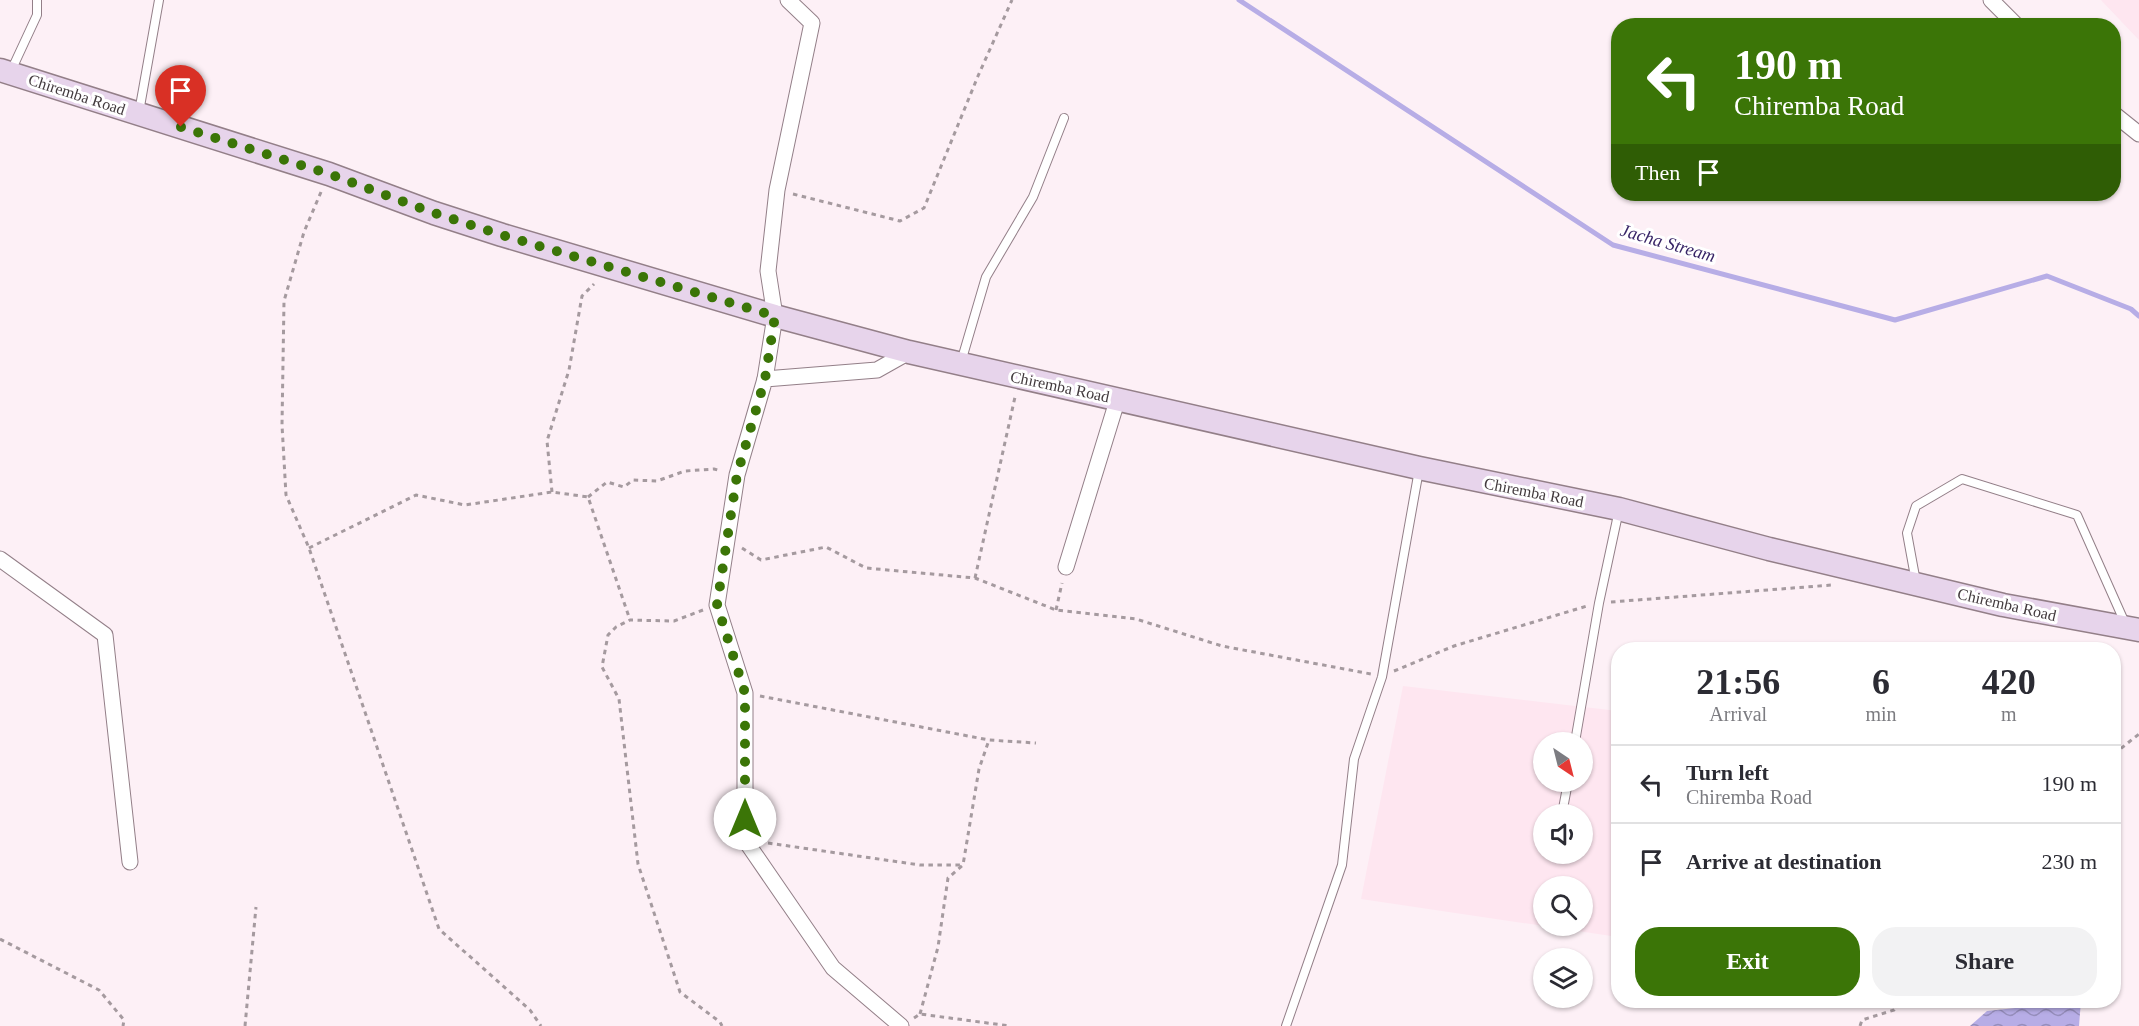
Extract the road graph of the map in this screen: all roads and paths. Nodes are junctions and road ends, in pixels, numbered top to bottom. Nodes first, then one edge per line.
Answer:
1 (37, 0) edge
2 (159, 0) edge
3 (788, 0) edge
4 (1012, 0) edge
5 (1991, 0) edge
6 (2009, 18) edge
7 (5, 71) edge
8 (139, 113) junction
9 (1064, 118) dead end
10 (2121, 120) edge
11 (2139, 134) edge
12 (329, 174) junction
13 (777, 190) junction
14 (611, 267) junction
15 (775, 316) junction
16 (909, 352) junction
17 (960, 364) junction
18 (1018, 378) junction
19 (765, 379) junction
20 (1118, 398) junction
21 (1419, 468) junction
22 (737, 475) junction
23 (552, 492) junction
24 (588, 497) junction
25 (1619, 509) junction
26 (727, 539) junction
27 (309, 548) junction
28 (0, 559) edge
29 (1066, 567) joint
30 (1858, 570) junction
31 (975, 578) junction
32 (1916, 583) junction
33 (1599, 603) junction
34 (717, 605) junction
35 (1056, 610) junction
36 (630, 620) junction
37 (2133, 629) edge
38 (1382, 676) junction
39 (745, 693) junction
40 (1577, 732) edge
41 (2139, 734) edge
42 (989, 740) junction
43 (1036, 743) dead end
44 (2121, 748) edge
45 (745, 840) junction
46 (130, 862) dead end
47 (963, 865) junction
48 (256, 908) dead end
49 (0, 939) edge
50 (1896, 1008) edge
51 (920, 1014) junction
52 (123, 1026) edge
53 (245, 1026) edge
54 (541, 1026) edge
55 (722, 1026) edge
56 (901, 1026) edge
57 (1010, 1026) edge
58 (1286, 1026) edge
59 (1860, 1026) edge

1 - 7 lane
2 - 8 lane
3 - 13 street
4 - 13 path
5 - 6 street
7 - 8 main road, Chiremba Road
8 - 12 main road, Chiremba Road
9 - 17 lane
10 - 11 street
12 - 14 main road, Chiremba Road
12 - 27 path
13 - 15 street
14 - 15 main road, Chiremba Road
14 - 23 path
15 - 16 main road, Chiremba Road
15 - 19 street
16 - 17 main road, Chiremba Road
16 - 19 street
17 - 18 main road, Chiremba Road
18 - 20 main road, Chiremba Road
18 - 31 path
19 - 22 street
20 - 21 main road, Chiremba Road
20 - 29 street
21 - 25 main road, Chiremba Road
21 - 38 lane
22 - 24 path
22 - 26 street
23 - 24 path
23 - 27 path
24 - 36 path
25 - 30 main road, Chiremba Road
25 - 33 lane
26 - 31 path
26 - 34 street
27 - 54 path
28 - 46 street
29 - 35 path
30 - 32 main road, Chiremba Road
30 - 33 path
31 - 35 path
32 - 37 main road, Chiremba Road
32 - 37 lane
33 - 38 path
33 - 40 lane
34 - 36 path
34 - 39 street
35 - 38 path
36 - 55 path
38 - 58 lane
39 - 42 path
39 - 45 street
41 - 44 path
42 - 43 path
42 - 47 path
45 - 47 path
45 - 56 street
47 - 51 path
48 - 53 path
49 - 52 path
50 - 59 path
51 - 56 path
51 - 57 path

